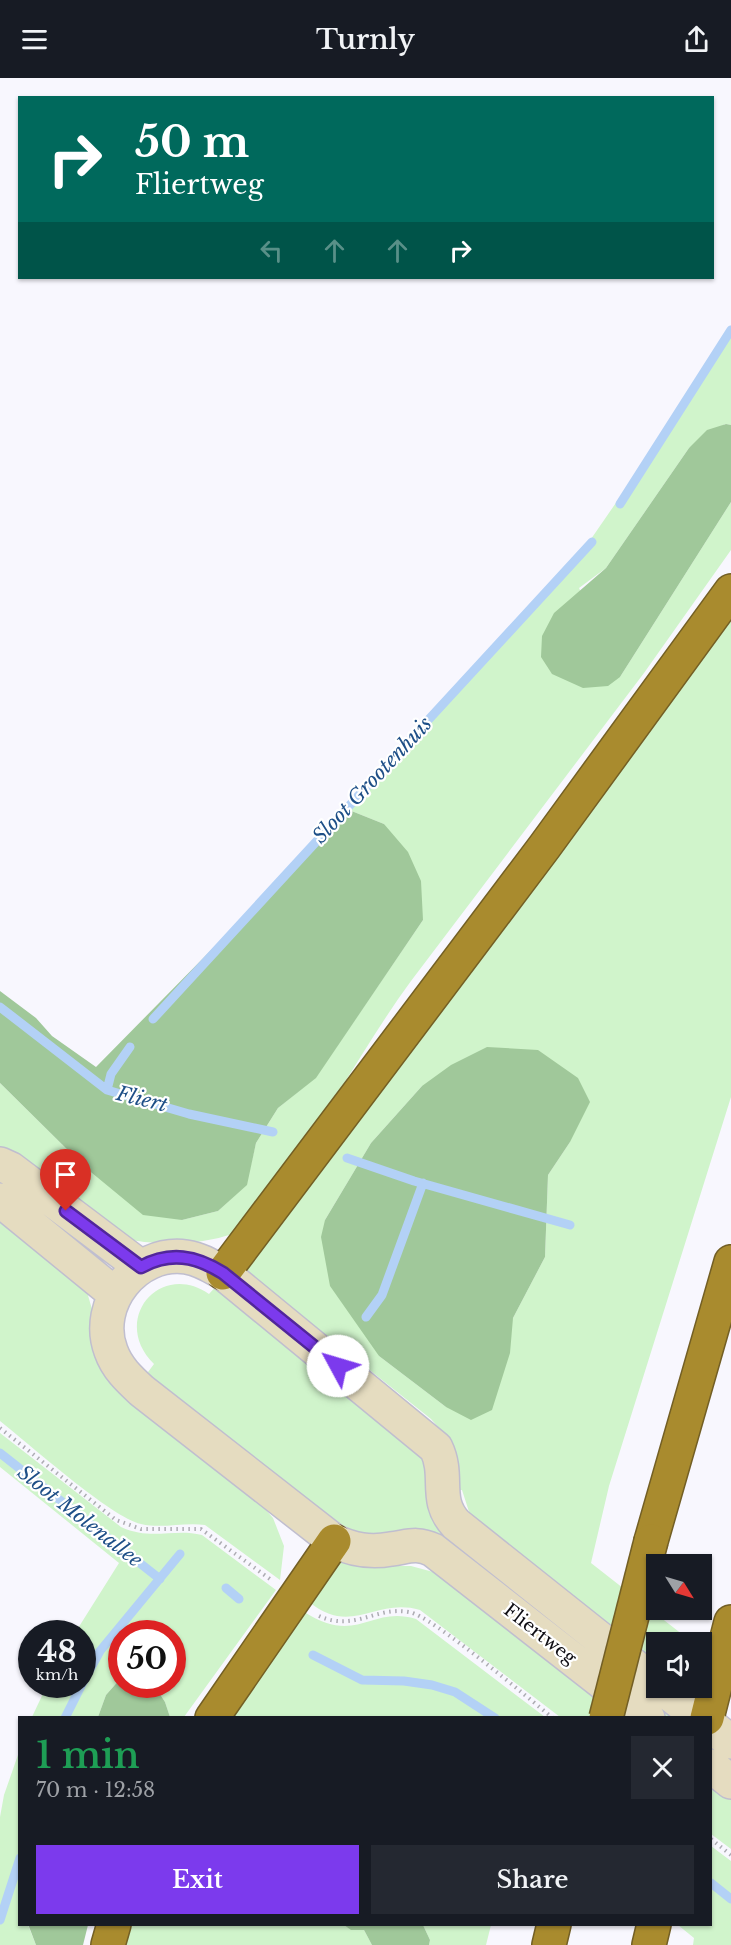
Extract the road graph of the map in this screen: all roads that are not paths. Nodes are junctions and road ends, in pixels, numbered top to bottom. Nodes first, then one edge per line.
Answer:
1 (731, 591) edge
2 (0, 1164) edge
3 (0, 1200) edge
4 (731, 1262) edge
5 (141, 1267) junction
6 (223, 1273) junction
7 (115, 1294) junction
8 (334, 1541) junction
9 (731, 1622) edge
10 (646, 1675) edge
11 (675, 1698) edge
12 (213, 1716) edge
13 (607, 1716) edge
14 (645, 1716) edge
15 (697, 1716) edge
16 (708, 1716) edge
17 (712, 1727) edge
18 (731, 1742) edge
19 (712, 1768) edge
20 (731, 1782) edge
21 (113, 1926) edge
22 (554, 1926) edge
23 (654, 1926) edge
24 (108, 1945) edge
25 (549, 1945) edge
26 (649, 1945) edge

1 - 6 highway
2 - 5 main road
3 - 7 main road
4 - 13 highway, bridge
5 - 6 main road
5 - 7 main road
6 - 10 main road, Fliertweg
7 - 8 main road
8 - 12 highway
8 - 14 main road, Fliertweg
9 - 16 highway
11 - 15 main road
17 - 18 main road
19 - 20 main road
21 - 24 highway
22 - 25 highway
23 - 26 highway

